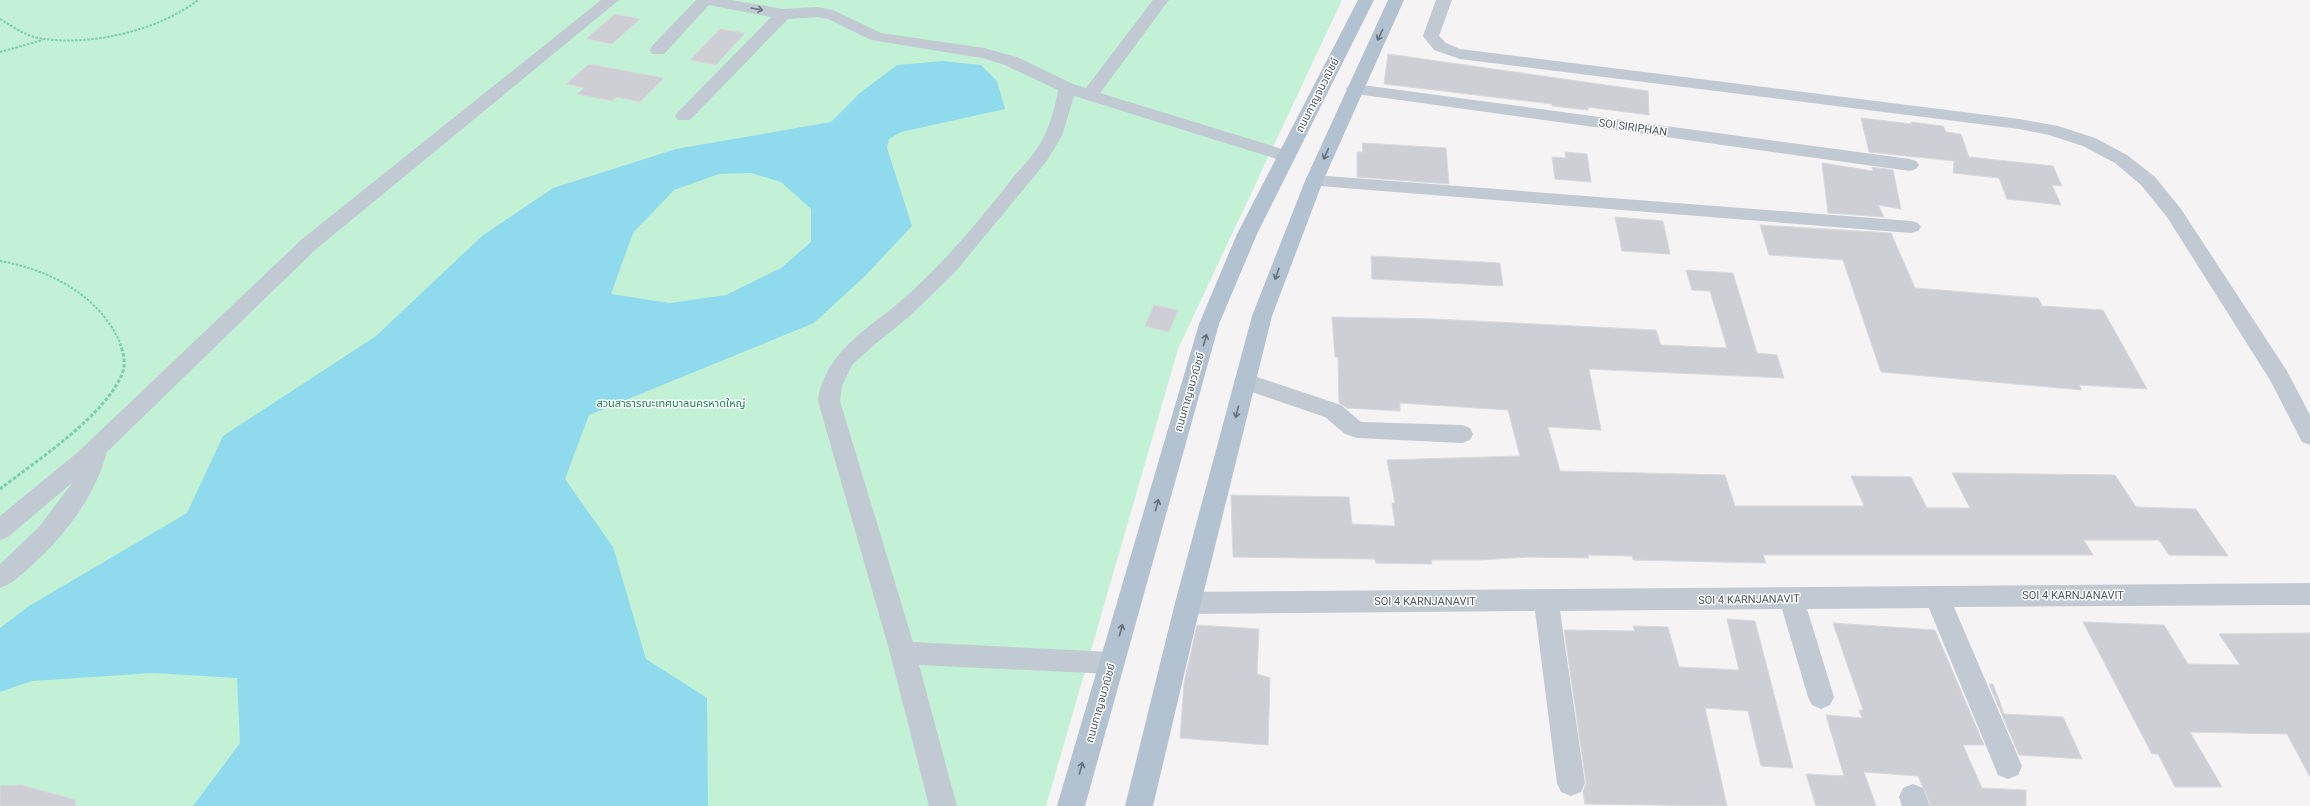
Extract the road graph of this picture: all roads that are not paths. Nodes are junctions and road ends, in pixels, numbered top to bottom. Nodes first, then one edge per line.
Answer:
1 (705, 0) edge
2 (1161, 0) edge
3 (1366, 0) edge
4 (1396, 0) edge
5 (1444, 0) edge
6 (612, 1) edge
7 (813, 6) edge
8 (783, 14) junction
9 (658, 50) dead end
10 (1067, 88) junction
11 (1355, 90) junction
12 (1090, 95) junction
13 (684, 116) dead end
14 (1286, 156) junction
15 (1910, 165) dead end
16 (1314, 181) junction
17 (1910, 227) dead end
18 (1245, 381) junction
19 (1462, 434) dead end
20 (2310, 436) edge
21 (98, 445) junction
22 (0, 530) edge
23 (0, 578) edge
24 (2310, 594) edge
25 (1937, 596) junction
26 (1791, 598) junction
27 (1546, 600) junction
28 (1188, 603) junction
29 (903, 653) junction
30 (1111, 663) junction
31 (1821, 697) dead end
32 (2008, 766) dead end
33 (1571, 783) dead end
34 (942, 806) edge
35 (1071, 806) edge
36 (1139, 806) edge

1 -> 8 street
1 - 9 street
2 - 12 street
3 - 14 main road, ถนนกาญจนวณิชย์
4 -> 11 main road
5 - 20 street
6 - 21 street
7 - 8 street
7 - 10 street
8 - 13 street
10 - 12 street
10 - 29 street
11 - 15 street, SOI SIRIPHAN
11 -> 16 main road
12 - 14 street
30 -> 14 main road, ถนนกาญจนวณิชย์
16 - 17 street
16 -> 18 main road
18 - 19 street
18 -> 28 main road
21 - 22 street
21 - 23 street
24 - 25 street, SOI 4 KARNJANAVIT
25 - 26 street, SOI 4 KARNJANAVIT
25 - 32 street
26 - 27 street, SOI 4 KARNJANAVIT
26 - 31 street
27 - 28 street, SOI 4 KARNJANAVIT
27 - 33 street
28 - 36 main road
29 - 30 street
29 - 34 street
35 -> 30 main road, ถนนกาญจนวณิชย์

